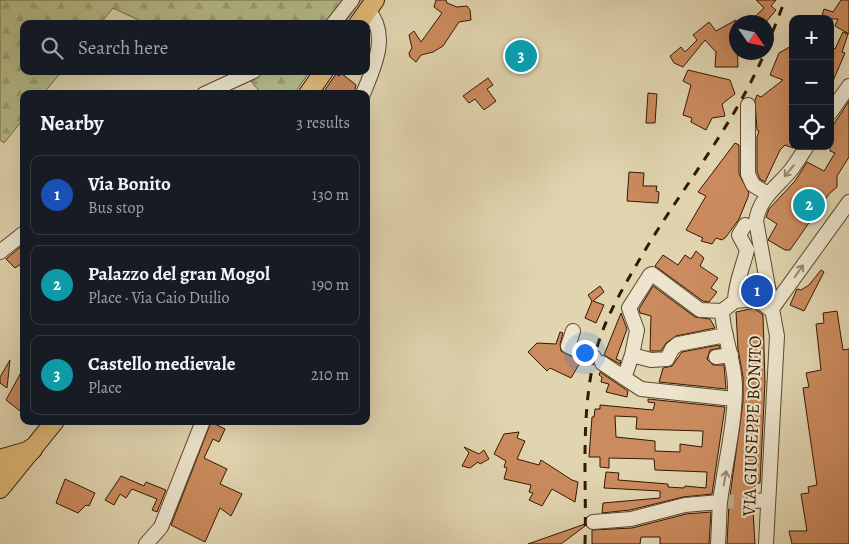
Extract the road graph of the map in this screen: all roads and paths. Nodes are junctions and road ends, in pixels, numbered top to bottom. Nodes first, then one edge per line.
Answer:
1 (352, 0) edge
2 (370, 7) edge
3 (336, 20) edge
4 (245, 75) edge
5 (321, 75) edge
6 (849, 86) edge
7 (213, 90) edge
8 (311, 90) edge
9 (365, 90) edge
10 (748, 105) dead end
11 (834, 107) edge
12 (804, 150) edge
13 (768, 194) junction
14 (849, 202) edge
15 (745, 225) dead end
16 (20, 236) edge
17 (0, 252) edge
18 (734, 301) junction
19 (771, 310) junction
20 (722, 311) junction
21 (573, 331) dead end
22 (726, 336) junction
23 (632, 355) junction
24 (731, 355) junction
25 (716, 357) dead end
26 (624, 378) junction
27 (734, 399) junction
28 (52, 425) edge
29 (201, 425) edge
30 (32, 449) junction
31 (0, 459) edge
32 (0, 476) edge
33 (0, 489) edge
34 (754, 500) tunnel mouth
35 (768, 500) junction
36 (720, 502) junction
37 (593, 522) dead end
38 (146, 544) edge
39 (718, 544) edge
40 (766, 544) edge

1 - 3 street
2 - 9 street
4 - 7 street
5 - 8 main road
6 - 11 street
10 - 13 street
12 -> 13 street, VIA GIUSEPPE BONITO
13 - 19 street, VIA GIUSEPPE BONITO
19 -> 14 street
15 - 18 street
16 - 17 street
18 - 19 street
18 - 20 street
19 - 35 street, VIA GIUSEPPE BONITO
20 - 22 street
20 - 23 street
21 - 26 street
22 - 23 street
22 - 24 street
23 - 26 street
24 - 25 street
24 - 27 street
26 - 27 street
36 -> 27 street
28 - 30 main road
29 - 38 street
30 - 31 main road
30 - 32 highway
30 - 33 main road
34 - 35 street
35 - 40 street, VIA GIUSEPPE BONITO
36 - 37 street
36 - 39 street

